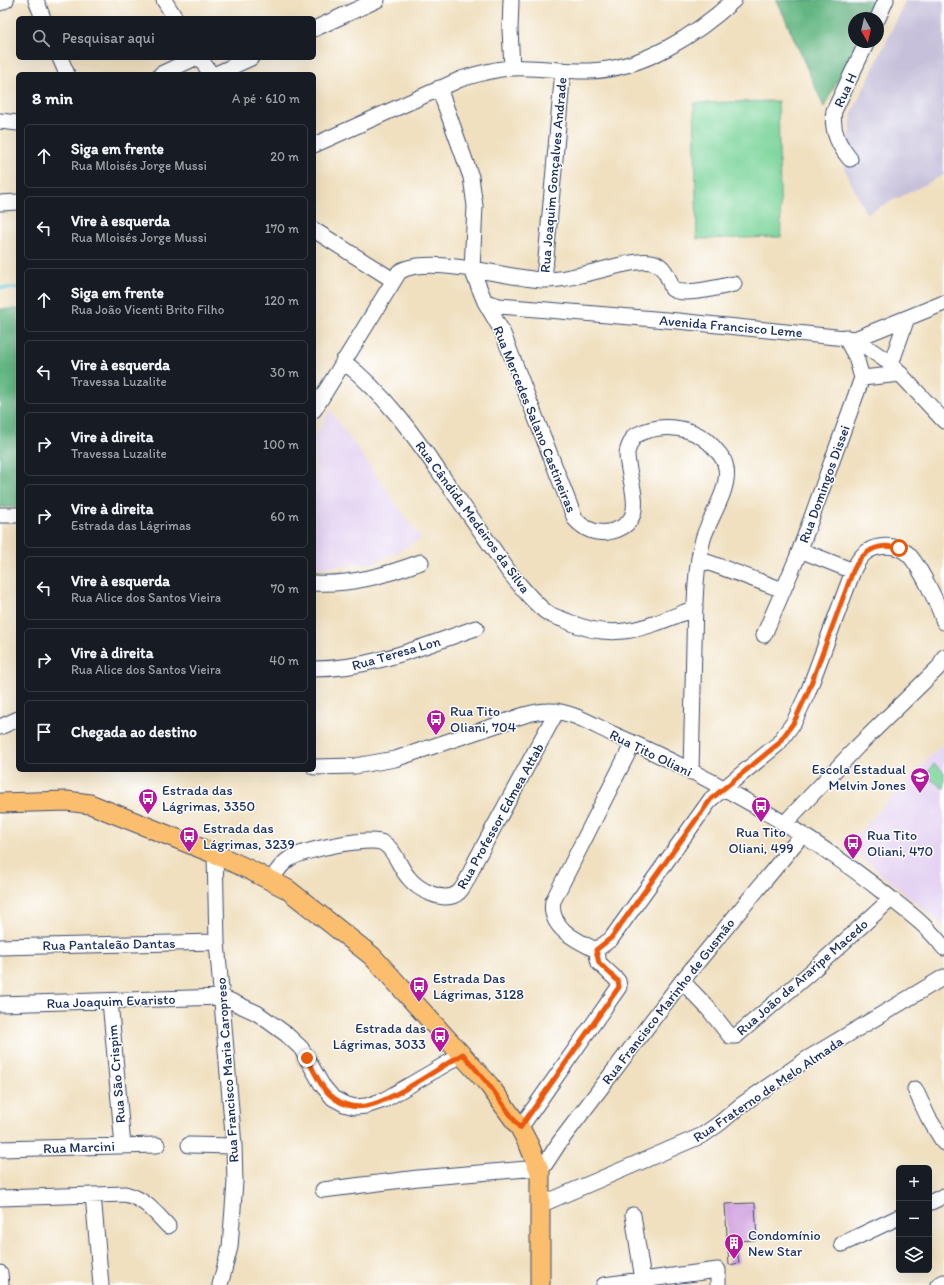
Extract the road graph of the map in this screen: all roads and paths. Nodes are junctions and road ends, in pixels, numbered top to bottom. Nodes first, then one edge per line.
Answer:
1 (6, 0) edge
2 (36, 0) edge
3 (164, 0) edge
4 (377, 0) edge
5 (511, 0) edge
6 (734, 0) edge
7 (886, 0) edge
8 (0, 3) edge
9 (351, 5) edge
10 (881, 12) edge
11 (42, 16) edge
12 (174, 16) edge
13 (316, 28) edge
14 (863, 48) edge
15 (61, 60) edge
16 (191, 60) edge
17 (201, 60) edge
18 (246, 60) edge
19 (512, 68) junction
20 (563, 70) junction
21 (66, 72) edge
22 (166, 72) edge
23 (210, 72) edge
24 (220, 72) edge
25 (439, 88) junction
26 (0, 121) edge
27 (16, 123) edge
28 (316, 144) edge
29 (850, 159) dead end
30 (16, 202) edge
31 (0, 203) edge
32 (316, 231) edge
33 (472, 270) junction
34 (393, 280) junction
35 (544, 280) junction
36 (734, 284) dead end
37 (485, 302) junction
38 (944, 302) edge
39 (907, 318) junction
40 (850, 338) junction
41 (343, 361) junction
42 (896, 369) junction
43 (862, 378) junction
44 (316, 407) edge
45 (944, 421) edge
46 (0, 515) edge
47 (16, 515) edge
48 (800, 550) junction
49 (699, 559) junction
50 (421, 562) dead end
51 (853, 571) junction
52 (316, 583) edge
53 (783, 590) junction
54 (940, 602) edge
55 (695, 608) junction
56 (944, 622) edge
57 (476, 628) dead end
58 (764, 635) dead end
59 (944, 657) edge
60 (316, 669) edge
61 (557, 711) junction
62 (16, 720) edge
63 (0, 727) edge
64 (633, 742) junction
65 (316, 767) edge
66 (691, 772) junction
67 (722, 789) junction
68 (0, 803) edge
69 (784, 824) junction
70 (802, 835) junction
71 (215, 854) junction
72 (271, 880) junction
73 (891, 899) junction
74 (217, 942) junction
75 (0, 947) edge
76 (944, 948) edge
77 (596, 950) junction
78 (944, 977) edge
79 (682, 981) junction
80 (222, 998) junction
81 (110, 1001) junction
82 (0, 1004) edge
83 (463, 1054) junction
84 (914, 1089) dead end
85 (520, 1128) junction
86 (944, 1143) edge
87 (157, 1145) dead end
88 (189, 1145) dead end
89 (123, 1146) junction
90 (234, 1146) junction
91 (0, 1149) edge
92 (540, 1170) junction
93 (323, 1190) dead end
94 (93, 1195) junction
95 (944, 1196) edge
96 (0, 1198) edge
97 (932, 1202) edge
98 (540, 1205) junction
99 (632, 1215) dead end
100 (896, 1218) edge
101 (168, 1226) dead end
102 (842, 1244) dead end
103 (0, 1273) edge
104 (718, 1278) edge
105 (643, 1280) junction
106 (944, 1282) edge
107 (1, 1285) edge
108 (101, 1285) edge
109 (220, 1285) edge
110 (540, 1285) edge
111 (604, 1285) edge
112 (938, 1285) edge

1 - 8 street
2 - 11 street
3 - 12 street
4 - 9 street
5 - 19 street
6 - 20 street
7 - 10 street
9 - 13 street
14 - 29 street, Rua H
15 - 21 street
16 - 22 street
17 - 23 street
18 - 24 street
19 - 20 street
19 - 25 street
20 - 35 street, Rua Joaquim Gonçalves Andrade
25 - 28 street
25 - 33 street
26 - 27 street
30 - 31 street
32 - 34 street
33 - 34 street
33 - 35 street
33 - 37 street
34 - 41 street
35 - 36 street
37 - 40 street, Avenida Francisco Leme
37 - 49 street, Rua Mercedes Salano Castineiras
38 - 39 street
39 - 40 street
39 - 42 street
40 - 42 street, Avenida Francisco Leme
40 - 43 street
41 - 44 street
41 - 55 street, Rua Cândida Medeiros da Silva
42 - 43 street
42 - 45 street, Avenida Francisco Leme
43 - 48 street, Rua Domingos Dissei
46 - 47 street
48 - 51 street
48 - 53 street, Rua Domingos Dissei
49 - 53 street
49 - 55 street, Rua Mercedes Salano Castineiras
50 - 52 street
51 - 54 street
51 - 67 street
53 - 58 street, Rua Domingos Dissei
54 - 56 street
55 - 66 street, Rua Mercedes Salano Castineiras
57 - 60 street, Rua Teresa Lon
59 - 69 street
61 - 64 street, Rua Tito Oliani
61 - 65 street, Rua Tito Oliani
61 - 72 street, Rua Professor Edmea Attab
62 - 63 street
64 - 66 street, Rua Tito Oliani
64 - 77 street
66 - 67 street, Rua Tito Oliani
67 - 69 street, Rua Tito Oliani
67 - 77 street
68 - 71 main road
69 - 70 street, Rua Tito Oliani
70 - 73 street, Rua Tito Oliani
70 - 79 street, Rua Francisco Marinho de Gusmão
71 - 72 main road
71 - 74 street, Rua Francisco Maria Caropreso
72 - 83 main road
73 - 76 street, Rua Tito Oliani
73 - 79 street, Rua João de Araripe Macedo
74 - 75 street, Rua Pantaleão Dantas
74 - 80 street, Rua Francisco Maria Caropreso
77 - 85 street
78 - 98 street, Rua Fraterno de Melo Almada
79 - 92 street, Rua Francisco Marinho de Gusmão
80 - 81 street, Rua Joaquim Evaristo
80 - 83 street
80 - 90 street, Rua Francisco Maria Caropreso
81 - 82 street, Rua Joaquim Evaristo
81 - 89 street, Rua São Crispim
83 - 85 main road
84 - 86 street
85 - 92 main road
87 - 89 street, Rua Marcini
88 - 90 street
89 - 91 street, Rua Marcini
90 - 109 street, Rua Francisco Maria Caropreso
92 - 93 street
92 - 98 main road
94 - 96 street
94 - 101 street
94 - 108 street
95 - 97 street
98 - 110 main road
99 - 105 street
100 - 102 street
103 - 107 street
104 - 105 street
105 - 111 street
106 - 112 street

